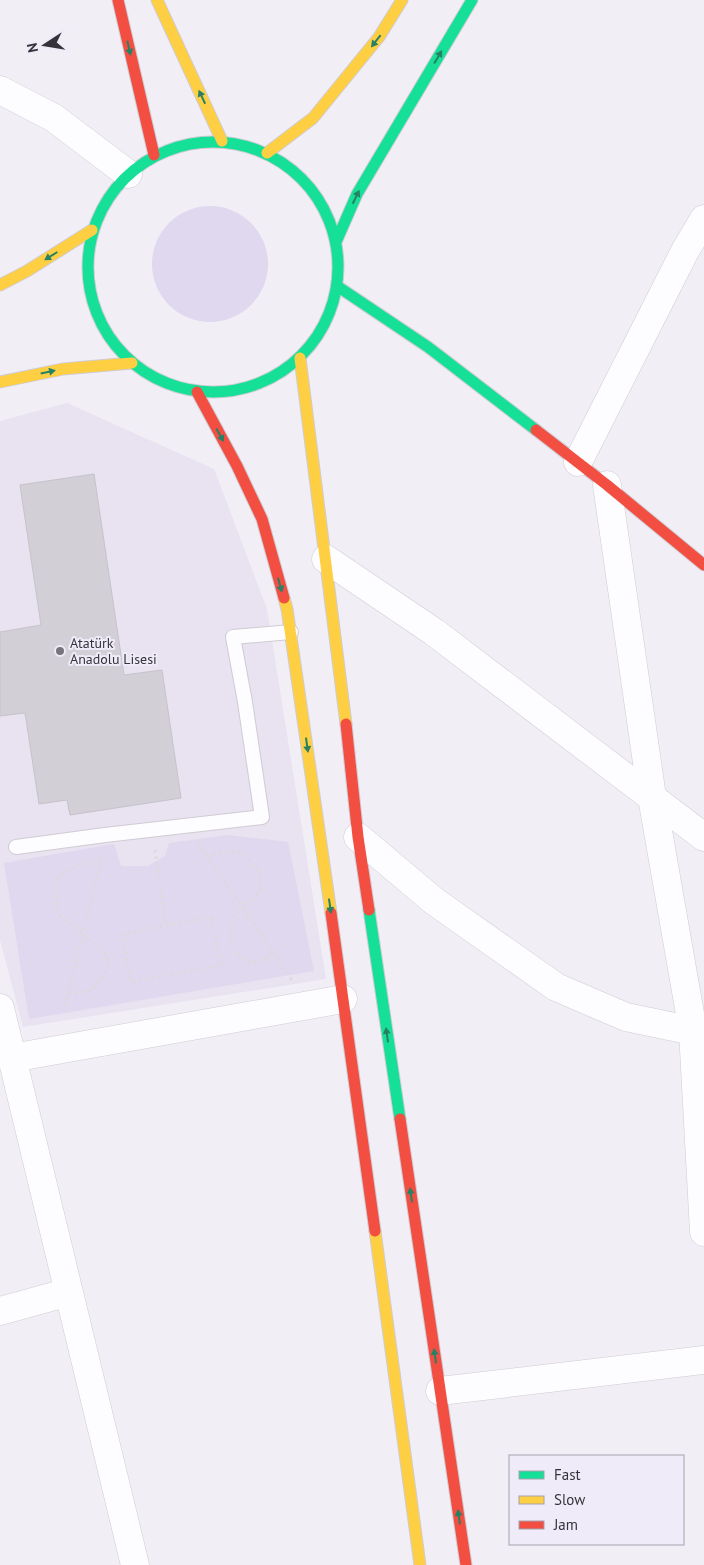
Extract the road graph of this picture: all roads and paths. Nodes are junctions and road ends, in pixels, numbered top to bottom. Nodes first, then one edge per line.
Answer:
1 (118, 0) edge
2 (158, 0) edge
3 (402, 0) edge
4 (472, 0) edge
5 (0, 90) edge
6 (222, 141) junction
7 (267, 153) junction
8 (154, 155) junction
9 (128, 174) junction
10 (704, 219) edge
11 (92, 230) junction
12 (336, 242) junction
13 (695, 256) edge
14 (0, 285) edge
15 (337, 286) junction
16 (300, 358) junction
17 (132, 363) junction
18 (0, 382) edge
19 (196, 392) junction
20 (578, 462) junction
21 (608, 485) junction
22 (326, 558) junction
23 (704, 565) edge
24 (291, 632) junction
25 (652, 797) junction
26 (184, 826) junction
27 (152, 829) junction
28 (105, 835) junction
29 (358, 837) junction
30 (704, 837) edge
31 (16, 847) dead end
32 (207, 858) junction
33 (100, 863) junction
34 (242, 907) junction
35 (166, 925) junction
36 (83, 933) junction
37 (274, 953) junction
38 (68, 993) junction
39 (343, 999) junction
40 (308, 1005) junction
41 (65, 1006) dead end
42 (0, 1008) edge
43 (698, 1034) edge
44 (12, 1058) junction
45 (702, 1173) edge
46 (704, 1232) edge
47 (69, 1292) junction
48 (0, 1311) edge
49 (704, 1360) edge
50 (440, 1391) junction
51 (135, 1565) edge
52 (420, 1565) edge
53 (466, 1565) edge

1 -> 8 main road
6 -> 2 main road
3 -> 7 main road
12 -> 4 main road
5 - 9 street
6 - 7 main road
6 - 8 main road
7 - 12 main road
8 - 9 main road
9 - 11 main road
10 - 13 street
11 -> 14 main road
11 - 17 main road
12 - 15 main road
13 - 20 street
15 - 16 main road
15 - 20 main road
16 - 19 main road
16 - 22 main road
18 -> 17 main road
17 - 19 main road
19 -> 24 main road
20 - 21 main road
21 - 23 main road
21 - 25 street
22 - 25 street
22 - 29 main road
24 - 26 lane
24 -> 39 main road
25 - 30 street
25 - 43 street
26 - 27 lane
26 - 32 path
27 - 28 lane
27 - 35 path
28 - 31 lane
28 - 33 path
29 - 43 street
50 -> 29 main road
32 - 34 path
32 - 34 path
33 - 36 path
33 - 36 path
34 - 37 path
34 - 37 path
35 - 35 path
36 - 38 path
36 - 38 path
37 - 40 path
38 - 41 path
39 - 40 street
39 - 52 main road
40 - 44 street
42 - 44 street
43 - 45 street
44 - 47 street
45 - 46 street
47 - 48 street
47 - 51 street
49 - 50 street
53 -> 50 main road

